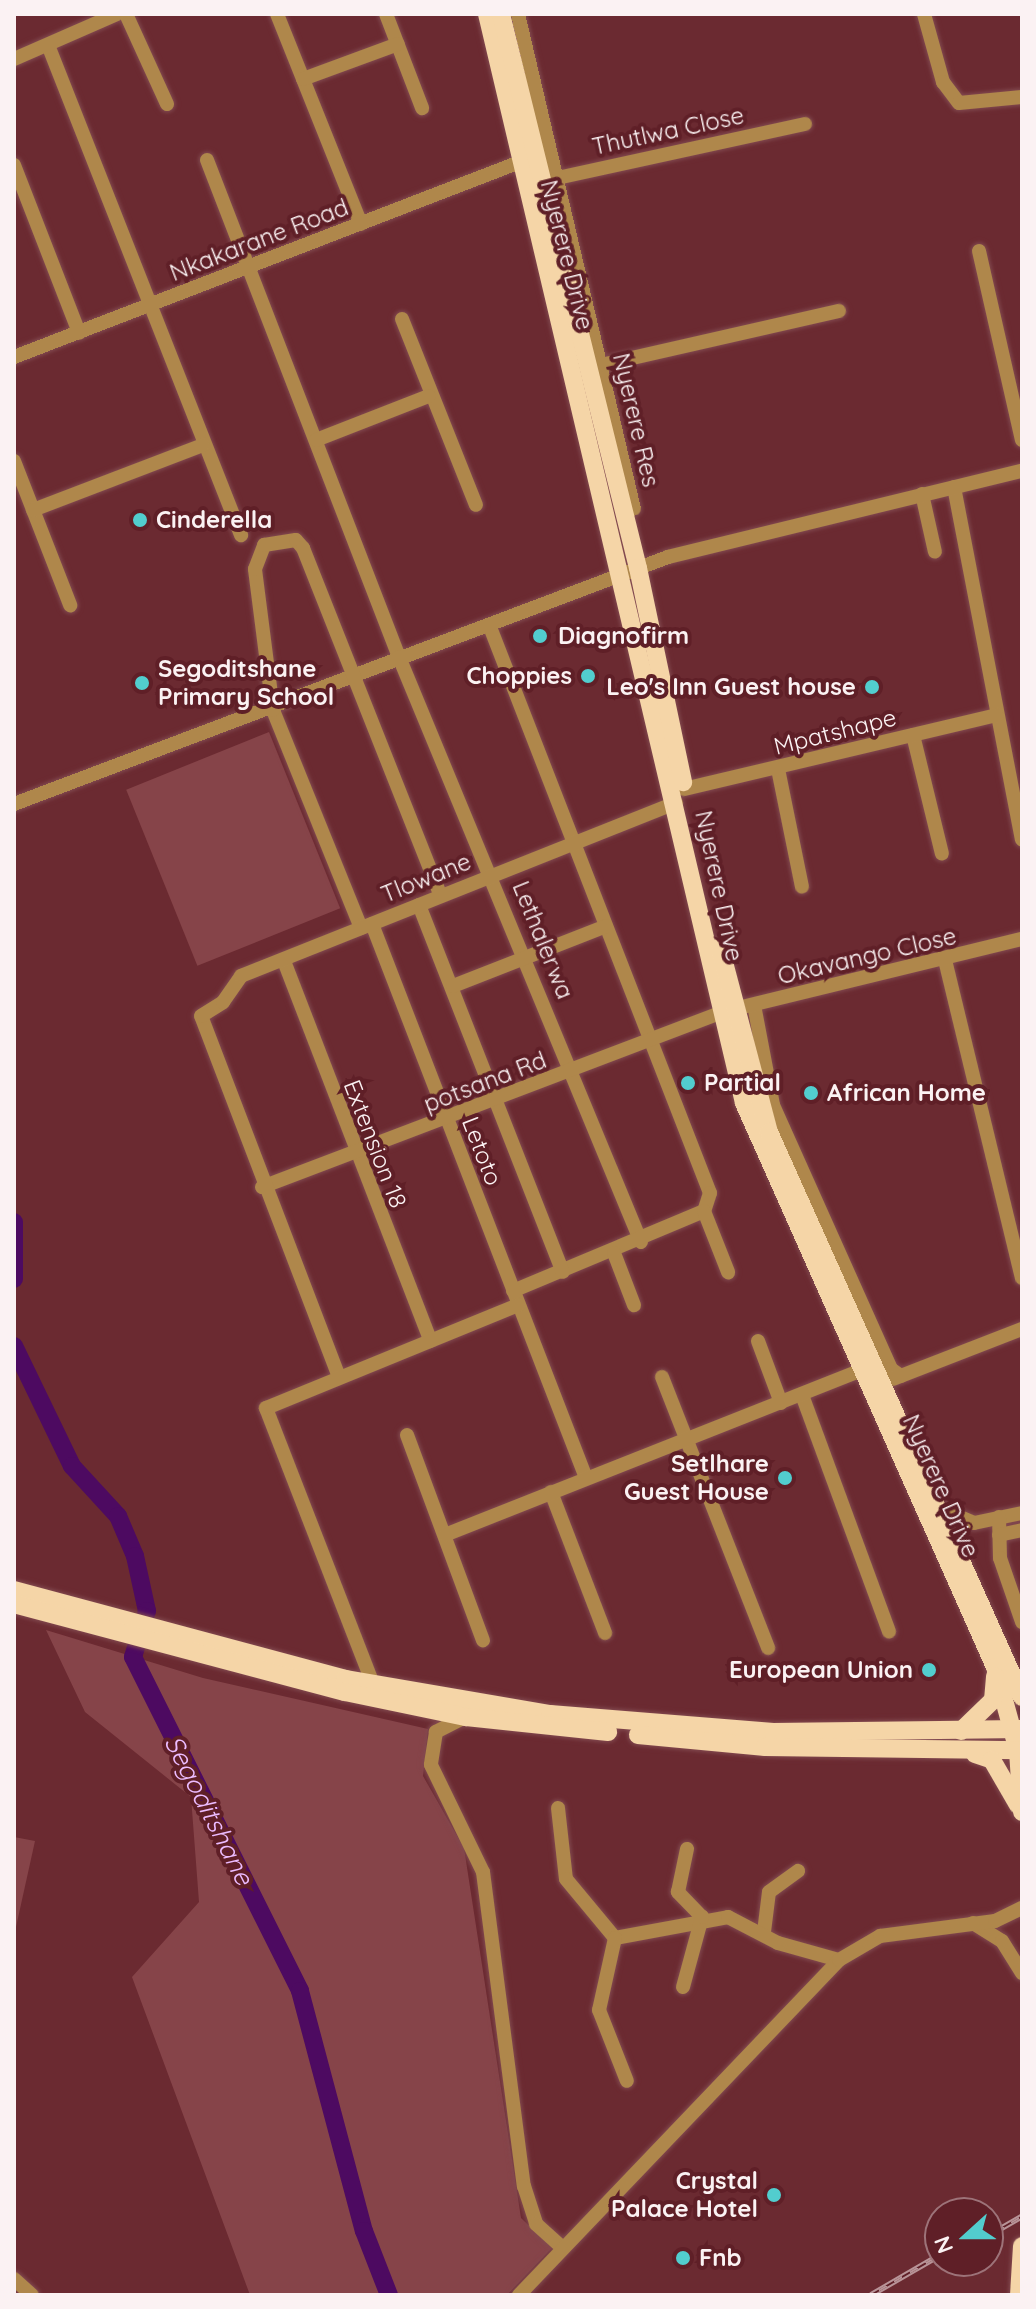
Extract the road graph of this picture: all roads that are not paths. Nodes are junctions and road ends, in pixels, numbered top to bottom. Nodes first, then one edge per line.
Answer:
1 (117, 14) edge
2 (126, 14) edge
3 (277, 14) edge
4 (386, 14) edge
5 (487, 14) edge
6 (501, 14) edge
7 (518, 14) edge
8 (924, 14) edge
9 (398, 44) junction
10 (48, 45) junction
11 (14, 59) edge
12 (303, 79) junction
13 (1022, 97) edge
14 (167, 104) dead end
15 (422, 108) dead end
16 (805, 124) dead end
17 (207, 160) dead end
18 (520, 162) junction
19 (14, 165) edge
20 (548, 181) junction
21 (361, 224) junction
22 (979, 251) dead end
23 (248, 268) junction
24 (149, 307) junction
25 (839, 311) dead end
26 (402, 319) dead end
27 (79, 333) junction
28 (14, 357) edge
29 (601, 365) junction
30 (429, 396) junction
31 (316, 440) junction
32 (1022, 440) edge
33 (203, 445) junction
34 (14, 461) edge
35 (1022, 471) edge
36 (954, 487) junction
37 (922, 494) junction
38 (476, 505) dead end
39 (634, 509) dead end
40 (33, 510) junction
41 (241, 535) dead end
42 (935, 552) dead end
43 (638, 568) junction
44 (619, 574) junction
45 (70, 605) dead end
46 (490, 627) junction
47 (399, 657) junction
48 (351, 677) junction
49 (273, 710) junction
50 (996, 715) junction
51 (913, 735) junction
52 (778, 769) junction
53 (680, 796) junction
54 (14, 804) edge
55 (1022, 839) edge
56 (576, 842) junction
57 (942, 854) dead end
58 (493, 875) junction
59 (802, 887) dead end
60 (441, 896) junction
61 (419, 905) junction
62 (366, 926) junction
63 (606, 926) junction
64 (1022, 939) edge
65 (527, 958) junction
66 (945, 960) junction
67 (284, 961) junction
68 (453, 986) junction
69 (754, 1005) junction
70 (728, 1011) junction
71 (650, 1039) junction
72 (573, 1071) junction
73 (497, 1102) junction
74 (447, 1121) junction
75 (353, 1151) junction
76 (262, 1187) junction
77 (704, 1211) junction
78 (641, 1242) junction
79 (614, 1253) junction
80 (563, 1272) junction
81 (728, 1272) dead end
82 (1022, 1278) edge
83 (516, 1298) junction
84 (634, 1305) dead end
85 (1022, 1329) edge
86 (431, 1341) junction
87 (758, 1341) dead end
88 (862, 1370) junction
89 (901, 1376) junction
90 (339, 1377) junction
91 (662, 1377) dead end
92 (882, 1383) junction
93 (802, 1395) junction
94 (781, 1403) junction
95 (407, 1435) dead end
96 (686, 1439) junction
97 (586, 1478) junction
98 (551, 1492) junction
99 (939, 1508) junction
100 (1022, 1513) edge
101 (999, 1517) junction
102 (974, 1523) junction
103 (1022, 1530) edge
104 (445, 1535) junction
105 (999, 1535) junction
106 (955, 1545) junction
107 (14, 1590) edge
108 (14, 1604) edge
109 (65, 1613) junction
110 (1022, 1622) edge
111 (889, 1632) dead end
112 (605, 1633) dead end
113 (145, 1637) junction
114 (483, 1640) dead end
115 (768, 1648) dead end
116 (995, 1667) junction
117 (1019, 1679) edge
118 (373, 1684) junction
119 (1022, 1697) edge
120 (466, 1717) junction
121 (1018, 1730) edge
122 (961, 1731) junction
123 (1020, 1750) edge
124 (965, 1751) junction
125 (558, 1808) dead end
126 (1022, 1814) edge
127 (687, 1849) dead end
128 (798, 1871) dead end
129 (1022, 1908) edge
130 (702, 1917) junction
131 (973, 1923) junction
132 (764, 1932) junction
133 (615, 1938) junction
134 (839, 1960) junction
135 (1022, 1973) edge
136 (683, 1987) dead end
137 (627, 2081) dead end
138 (1022, 2246) edge
139 (563, 2248) junction
140 (14, 2279) edge
141 (32, 2295) edge
142 (519, 2295) edge
143 (1019, 2295) edge

1 - 10 street
2 - 14 street
3 - 12 street
4 - 9 street
5 - 18 main road, Nyerere Drive
6 - 20 main road, Nyerere Drive
7 - 20 street, Nyerere Res
8 - 13 street
9 - 12 street
9 - 15 street
10 - 11 street
10 - 24 street
12 - 21 street
16 - 20 street, Thutlwa Close
17 - 23 street, Lethalerwa
18 - 21 street, Nkakarane Road
18 - 44 main road, Nyerere Drive
19 - 27 street
20 - 29 street, Nyerere Res
20 - 43 main road, Nyerere Drive
21 - 23 street, Nkakarane Road
22 - 32 street
23 - 24 street, Nkakarane Road
23 - 31 street, Lethalerwa
24 - 27 street, Nkakarane Road
24 - 33 street
25 - 29 street
26 - 30 street
27 - 28 street, Nkakarane Road
29 - 39 street, Nyerere Res
30 - 31 street
30 - 38 street
31 - 47 street, Lethalerwa
33 - 40 street
33 - 41 street
34 - 40 street
35 - 36 street
36 - 37 street
36 - 50 street
37 - 42 street
37 - 43 street
40 - 45 street
43 - 44 street
43 - 53 main road, Nyerere Drive
44 - 46 street
44 - 53 main road, Nyerere Drive
46 - 47 street
46 - 56 street
47 - 48 street
47 - 58 street, Lethalerwa
48 - 49 street
48 - 49 street, Letoto
48 - 60 street
49 - 54 street
49 - 62 street, Letoto
50 - 51 street, Mpatshape
50 - 55 street
51 - 52 street, Mpatshape
51 - 57 street
52 - 53 street, Mpatshape
52 - 59 street
53 - 56 street, Tlowane
53 - 70 main road, Nyerere Drive
56 - 58 street, Tlowane
56 - 63 street
58 - 60 street, Tlowane
58 - 65 street, Lethalerwa
60 - 61 street, Tlowane
61 - 62 street, Tlowane
61 - 68 street
62 - 67 street, Tlowane
62 - 74 street, Letoto
63 - 65 street
63 - 71 street
64 - 66 street, Okavango Close
65 - 68 street
65 - 72 street, Lethalerwa
66 - 69 street, Okavango Close
66 - 82 street
67 - 75 street, Extension 18
67 - 76 street, Tlowane
68 - 73 street
69 - 70 street, Okavango Close
69 - 89 street
70 - 71 street, potsana Rd
70 - 88 main road, Nyerere Drive
70 - 92 main road, Nyerere Drive
71 - 72 street, potsana Rd
71 - 77 street
72 - 73 street, potsana Rd
72 - 78 street, Lethalerwa
73 - 74 street, potsana Rd
73 - 80 street
74 - 75 street, potsana Rd
74 - 83 street, Letoto
75 - 76 street, potsana Rd
75 - 86 street, Extension 18
76 - 90 street
77 - 78 street
77 - 81 street
78 - 79 street
79 - 80 street
79 - 84 street
80 - 83 street
83 - 86 street
83 - 97 street, Letoto
85 - 89 street
86 - 90 street
87 - 94 street
88 - 93 street
88 - 116 main road, Nyerere Drive
89 - 92 street
90 - 118 street
91 - 96 street
92 - 99 main road, Nyerere Drive
93 - 94 street
93 - 111 street
94 - 96 street
95 - 104 street
96 - 97 street
96 - 115 street
97 - 98 street
98 - 104 street
98 - 112 street
99 - 102 street
99 - 106 main road, Nyerere Drive
100 - 101 street
101 - 102 street
101 - 105 street
102 - 106 street
103 - 105 street
104 - 114 street
105 - 110 street
106 - 117 main road, Nyerere Drive
107 - 109 main road
108 - 109 main road
109 - 113 main road
113 - 118 main road
113 - 120 main road
116 - 121 main road, Nyerere Drive
116 - 122 main road
117 - 119 main road, Nyerere Drive
118 - 122 main road
120 - 124 main road
120 - 139 street
121 - 122 main road
121 - 123 main road, Nyerere Drive
123 - 124 main road
123 - 126 main road, Nyerere Drive
124 - 126 main road
125 - 133 street
127 - 130 street
128 - 132 street
129 - 131 street
130 - 132 street
130 - 133 street
130 - 136 street
131 - 134 street
131 - 135 street
132 - 134 street
133 - 137 street
134 - 139 street
138 - 143 main road
139 - 142 street
140 - 141 street

